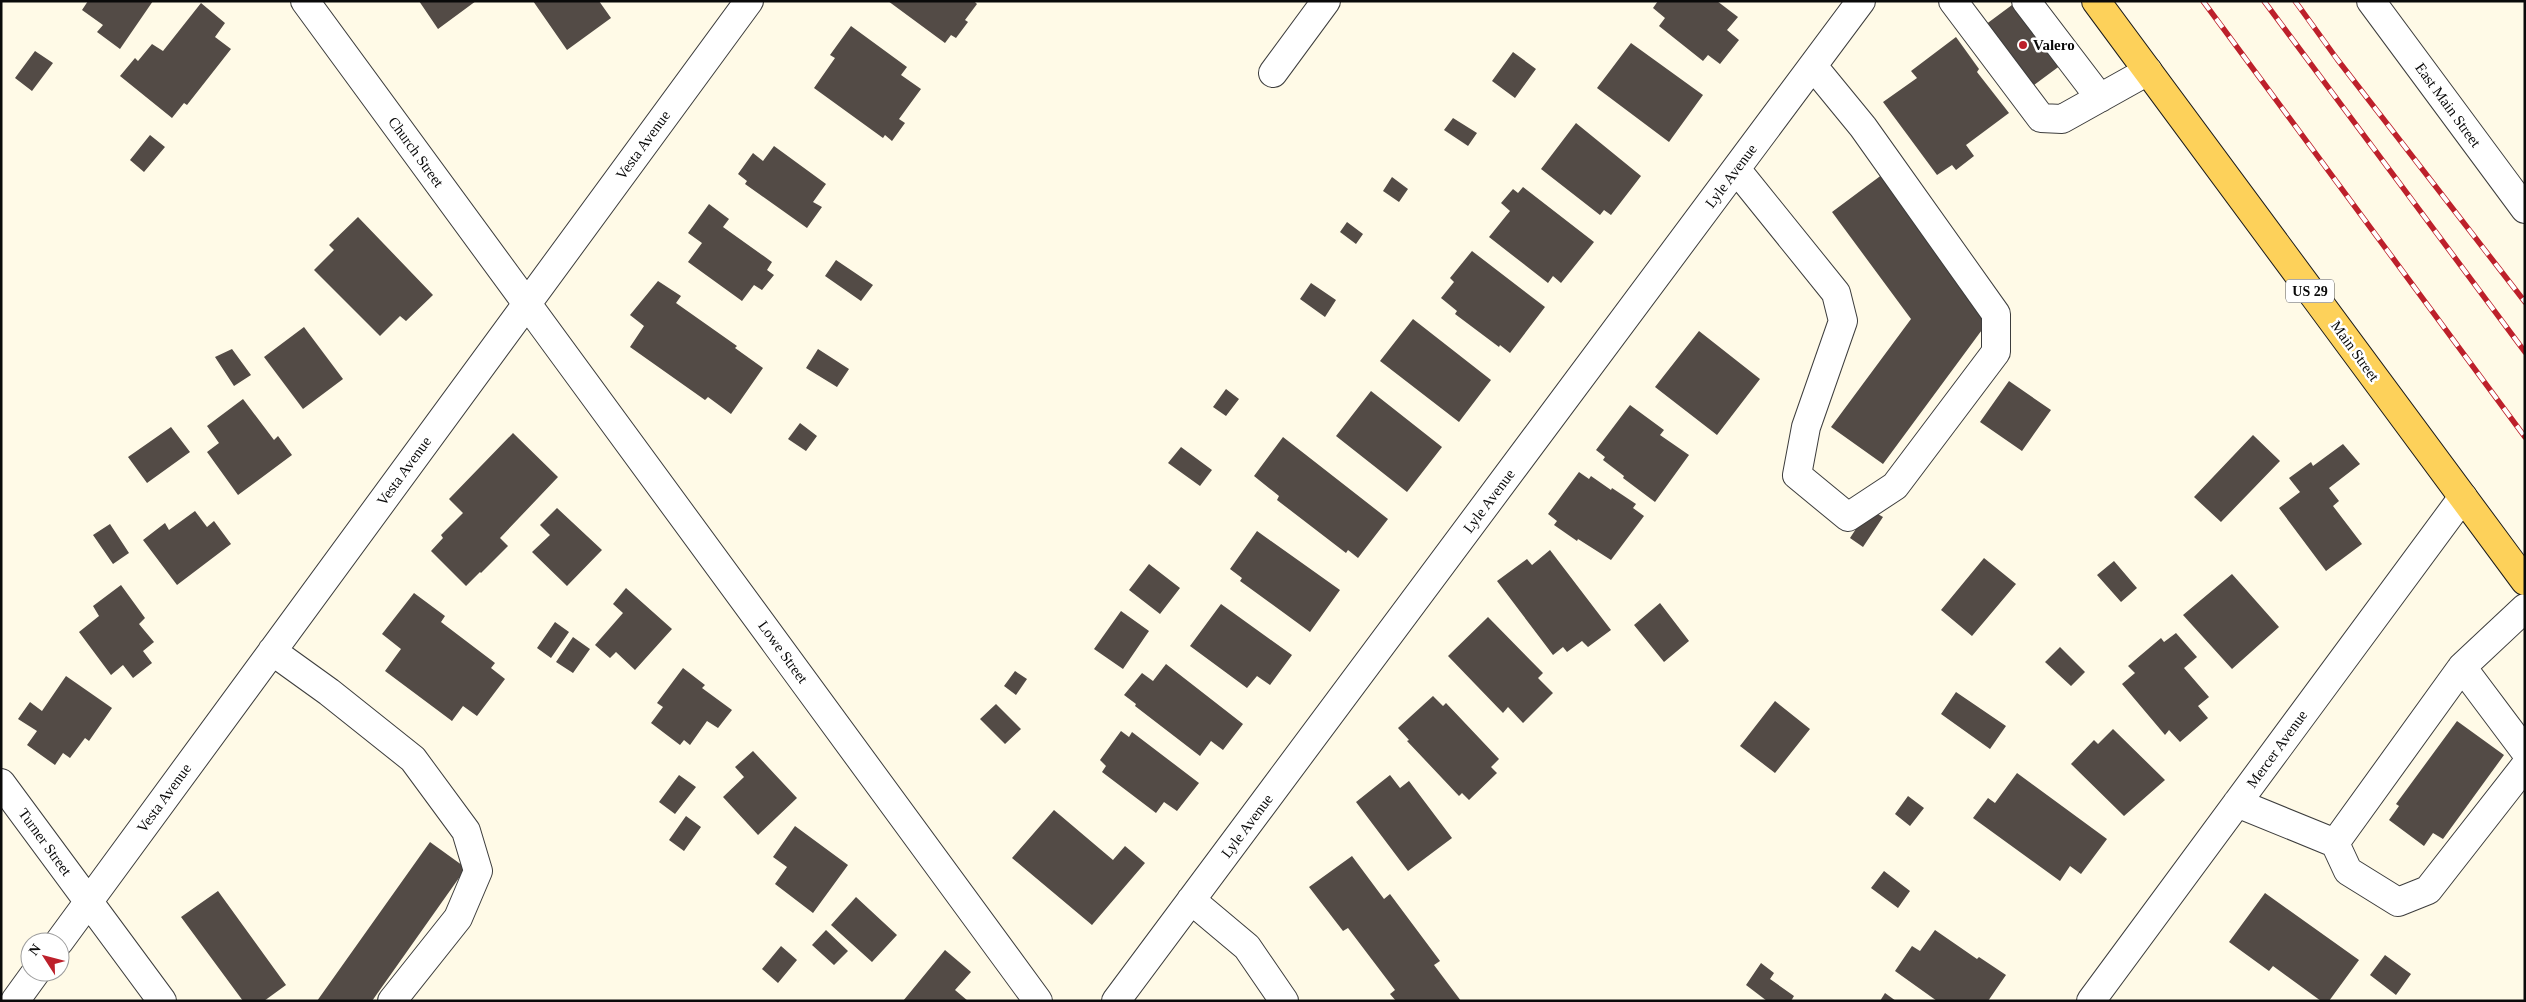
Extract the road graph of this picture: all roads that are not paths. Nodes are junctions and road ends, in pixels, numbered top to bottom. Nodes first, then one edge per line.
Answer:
1 (305, 1) edge
2 (749, 1) edge
3 (1326, 1) edge
4 (1861, 1) edge
5 (2026, 1) edge
6 (2096, 1) edge
7 (2371, 1) edge
8 (1959, 3) edge
9 (1813, 66) junction
10 (2148, 71) junction
11 (1274, 73) dead end
12 (2100, 98) junction
13 (1736, 170) junction
14 (2525, 209) edge
15 (527, 303) junction
16 (2463, 497) junction
17 (2525, 581) edge
18 (2525, 608) edge
19 (272, 651) junction
20 (2462, 667) junction
21 (2525, 751) edge
22 (2525, 766) edge
23 (1, 783) edge
24 (2237, 802) junction
25 (2335, 843) junction
26 (1192, 900) junction
27 (89, 901) junction
28 (66, 932) edge
29 (29, 982) edge
30 (15, 1001) edge
31 (162, 1001) edge
32 (392, 1001) edge
33 (1038, 1001) edge
34 (1116, 1001) edge
35 (1284, 1001) edge
36 (2091, 1001) edge

1 - 15 street, Church Street
2 - 15 street, Vesta Avenue
3 - 11 street
4 - 9 street, Lyle Avenue
5 - 12 street
6 - 10 main road, Main Street / US 29
7 - 14 street, East Main Street
8 - 12 street
9 - 13 street, Lyle Avenue
9 - 13 street
10 - 12 street
10 - 16 main road, Main Street / US 29
13 - 26 street, Lyle Avenue
15 - 19 street, Vesta Avenue
15 - 33 street, Lowe Street
16 - 17 main road, Main Street / US 29
16 - 24 street, Mercer Avenue
18 - 20 street
19 - 27 street, Vesta Avenue
19 - 32 street
20 - 21 street
20 - 25 street
22 - 25 street
23 - 27 street, Turner Street
24 - 25 street
24 - 36 street, Mercer Avenue
26 - 34 street, Lyle Avenue
26 - 35 street
27 - 28 street, Vesta Avenue
27 - 31 street, Turner Street
29 - 30 street

